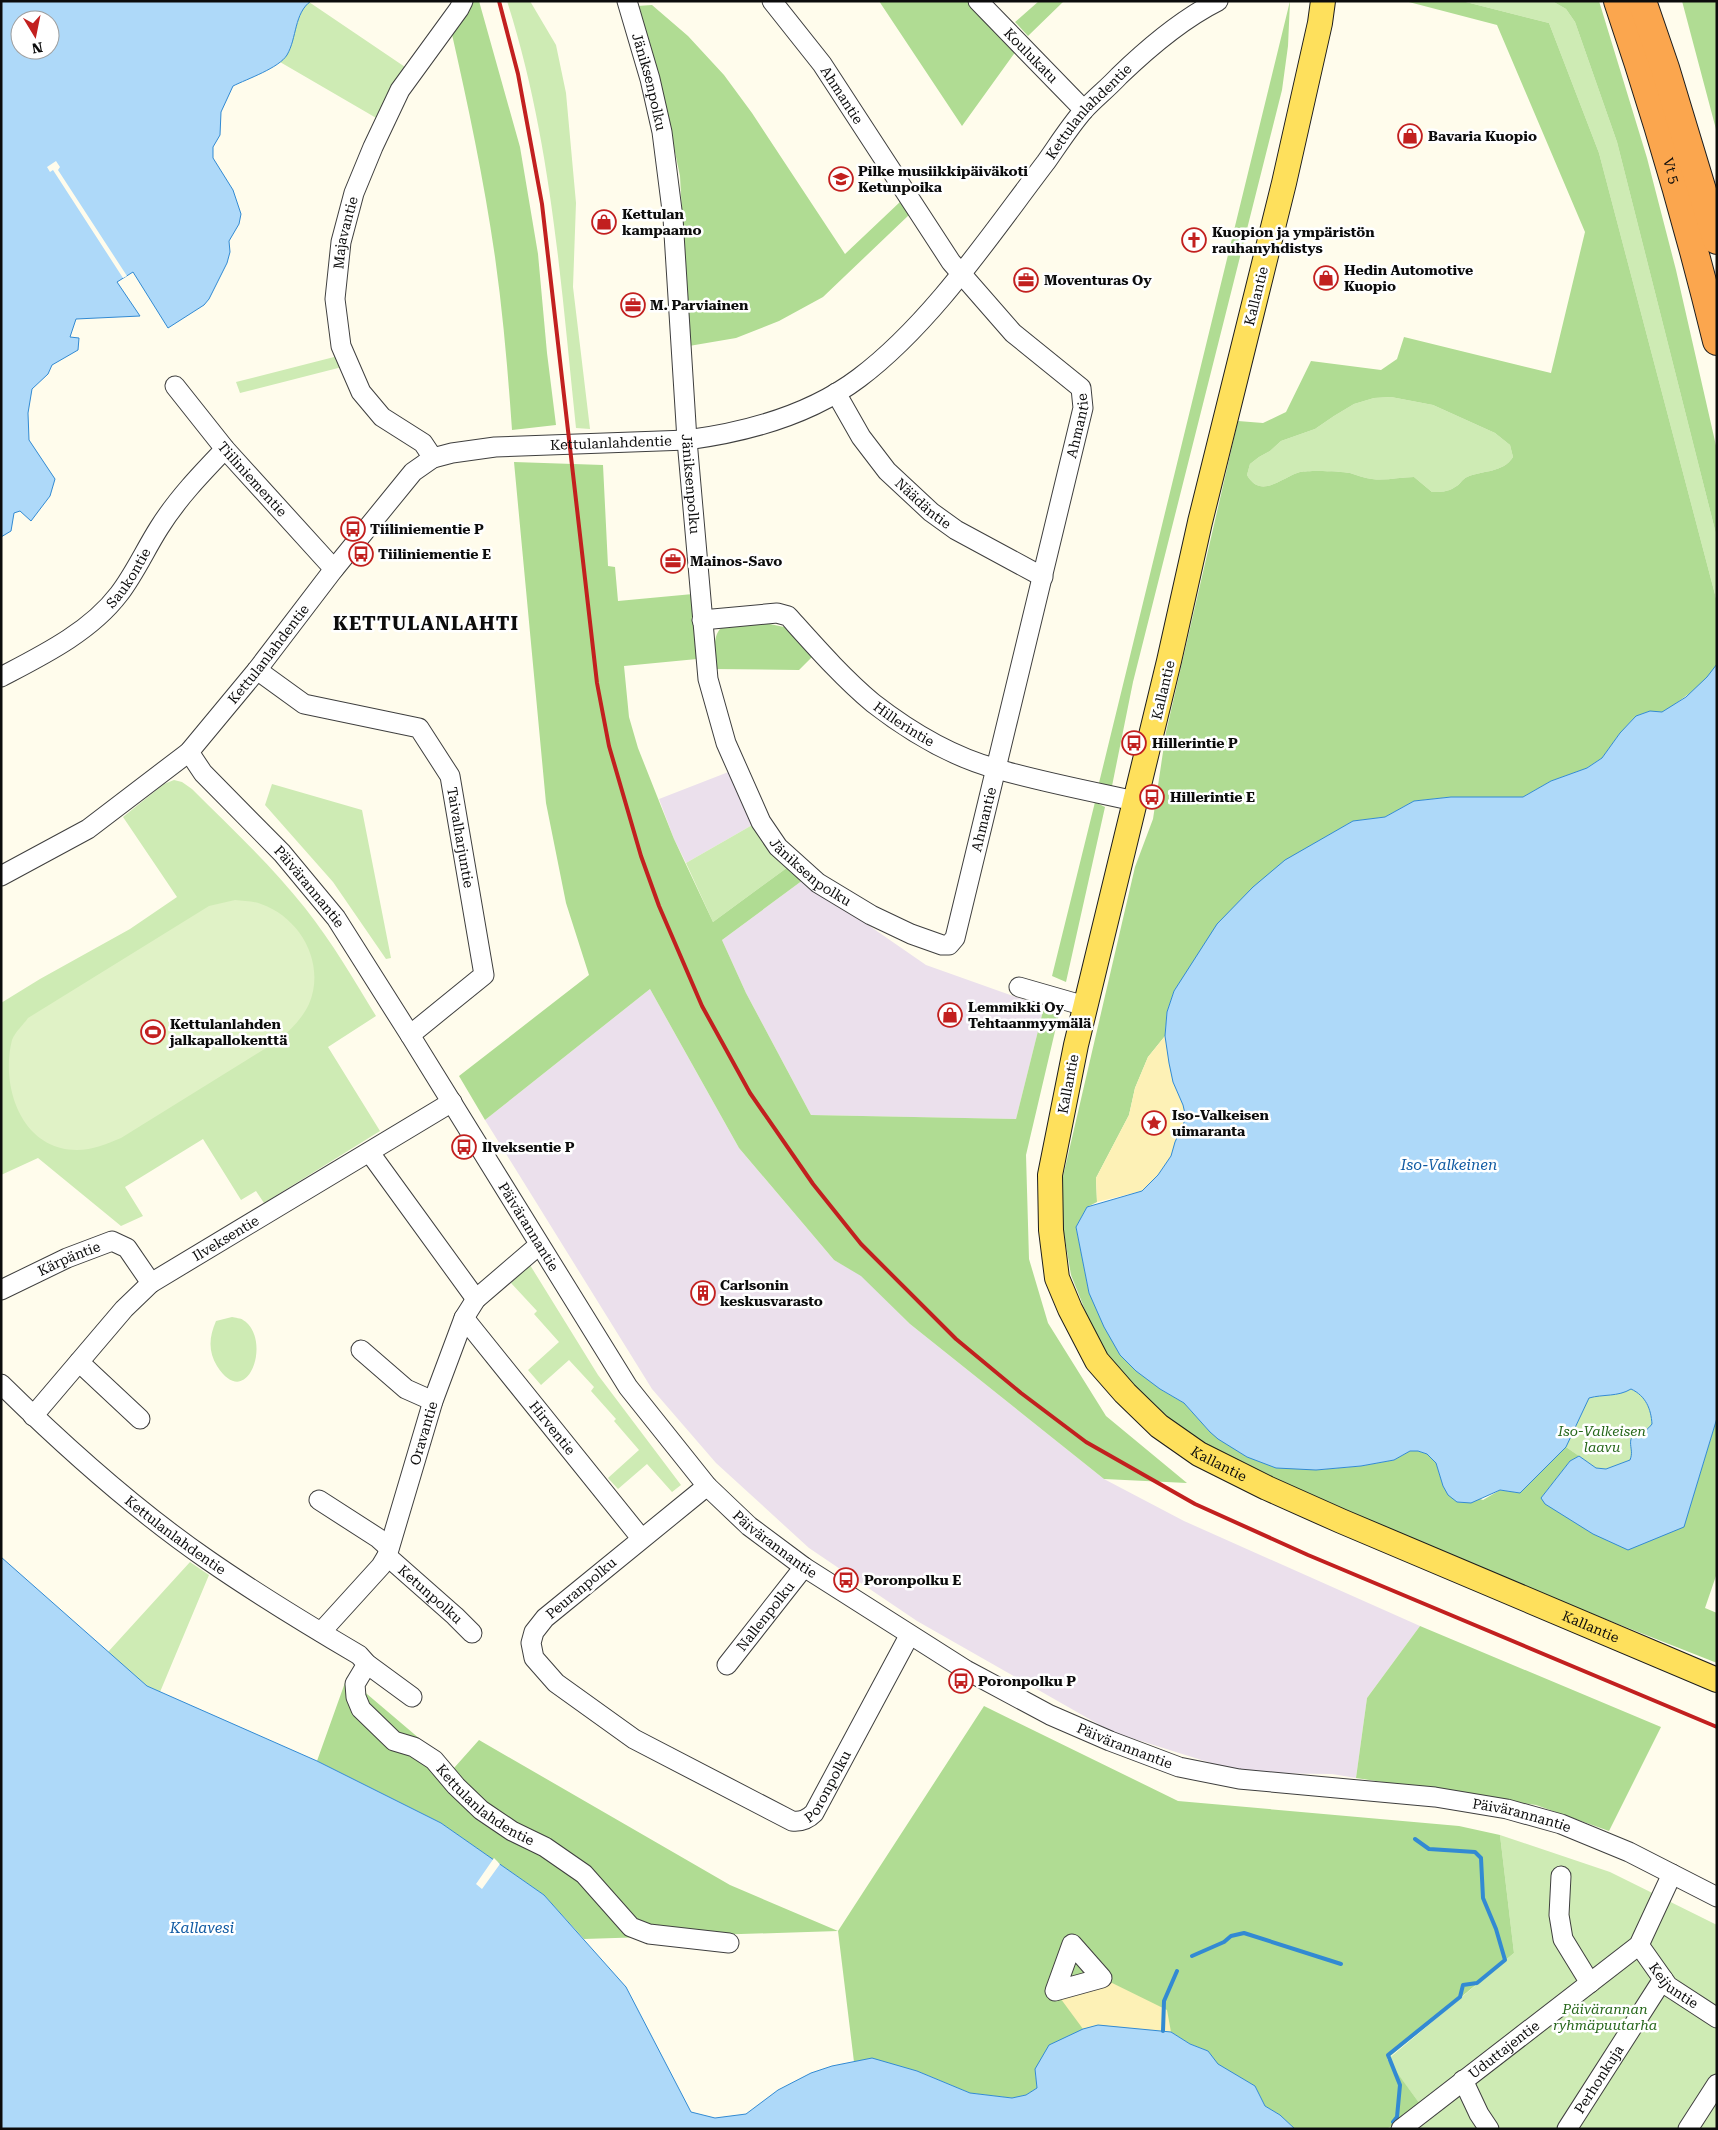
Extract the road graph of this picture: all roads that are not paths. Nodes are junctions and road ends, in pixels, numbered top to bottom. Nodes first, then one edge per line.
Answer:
1 (463, 1) edge
2 (627, 1) edge
3 (772, 1) edge
4 (978, 1) edge
5 (1218, 1) edge
6 (1323, 1) edge
7 (1618, 1) edge
8 (1642, 1) edge
9 (1084, 110) junction
10 (1717, 240) edge
11 (961, 273) junction
12 (1717, 341) edge
13 (175, 386) dead end
14 (836, 393) junction
15 (687, 440) junction
16 (225, 449) junction
17 (433, 458) junction
18 (334, 569) junction
19 (1043, 577) junction
20 (702, 620) junction
21 (257, 670) junction
22 (1, 677) edge
23 (189, 752) junction
24 (996, 769) junction
25 (1134, 801) junction
26 (1, 876) edge
27 (949, 945) joint
28 (1019, 987) dead end
29 (1085, 1006) junction
30 (410, 1035) junction
31 (452, 1102) junction
32 (370, 1152) junction
33 (539, 1245) junction
34 (151, 1283) junction
35 (1, 1290) edge
36 (476, 1299) junction
37 (464, 1318) junction
38 (361, 1350) dead end
39 (79, 1362) junction
40 (1, 1384) edge
41 (433, 1401) junction
42 (33, 1416) junction
43 (140, 1419) dead end
44 (707, 1486) junction
45 (319, 1500) dead end
46 (641, 1538) junction
47 (388, 1552) junction
48 (804, 1567) junction
49 (321, 1632) junction
50 (472, 1633) dead end
51 (909, 1636) junction
52 (366, 1664) junction
53 (727, 1666) dead end
54 (1717, 1680) edge
55 (412, 1697) dead end
56 (662, 1753) joint
57 (1672, 1874) junction
58 (1561, 1876) dead end
59 (1717, 1897) edge
60 (729, 1943) dead end
61 (1639, 1945) junction
62 (1663, 1979) junction
63 (1590, 1983) junction
64 (1717, 2018) edge
65 (1463, 2080) junction
66 (1717, 2084) edge
67 (1401, 2129) edge
68 (1489, 2129) edge
69 (1567, 2129) edge
70 (1688, 2129) edge

1 - 17 street, Majavantie
2 - 15 street, Jäniksenpolku
3 - 11 street, Ahmantie
4 - 9 street, Koulukatu
5 - 9 street, Kettulanlahdentie
6 - 25 main road, Kallantie
7 - 12 highway, Vt 5
8 - 10 highway, Vt 5
9 - 11 street, Kettulanlahdentie
11 - 14 street, Kettulanlahdentie
11 - 19 street, Ahmantie
13 - 16 street, Tiiliniementie
14 - 15 street, Kettulanlahdentie
14 - 19 street, Näädäntie
15 - 17 street, Kettulanlahdentie
15 - 20 street, Jäniksenpolku
16 - 18 street, Tiiliniementie
16 - 22 street, Saukontie
17 - 18 street, Kettulanlahdentie
18 - 21 street, Kettulanlahdentie
19 - 24 street, Ahmantie
20 - 24 street, Hillerintie
20 - 27 street, Jäniksenpolku
21 - 23 street, Kettulanlahdentie
21 - 30 street, Taivalharjuntie
23 - 26 street, Kettulanlahdentie
23 - 30 street, Päivärannantie
24 - 25 street, Hillerintie
24 - 27 street, Ahmantie
25 - 29 main road, Kallantie
28 - 29 street
29 - 54 main road, Kallantie
30 - 31 street, Päivärannantie
31 - 32 street, Ilveksentie
31 - 33 street, Päivärannantie
32 - 34 street, Ilveksentie
32 - 36 street
33 - 36 street, Oravantie
33 - 44 street, Päivärannantie
34 - 35 street, Kärpäntie
34 - 39 street, Ilveksentie
36 - 37 street, Oravantie
37 - 41 street, Oravantie
37 - 46 street, Hirventie
38 - 41 street
39 - 42 street, Ilveksentie
39 - 43 street
40 - 42 street, Kettulanlahdentie
41 - 47 street, Oravantie
42 - 49 street, Kettulanlahdentie
44 - 46 street, Peuranpolku
44 - 48 street, Päivärannantie
45 - 47 street, Ketunpolku
46 - 56 street, Peuranpolku
47 - 49 street, Oravantie
47 - 50 street, Ketunpolku
48 - 51 street, Päivärannantie
48 - 53 street, Nallenpolku
49 - 52 street, Kettulanlahdentie
51 - 56 street, Poronpolku
51 - 57 street, Päivärannantie
52 - 55 street, Kettulanlahdentie
52 - 60 street, Kettulanlahdentie
57 - 59 street, Päivärannantie
57 - 61 street, Uduttajentie
58 - 63 street
61 - 62 street, Keijuntie
61 - 63 street, Uduttajentie
62 - 64 street, Keijuntie
62 - 69 street, Perhonkuja
63 - 65 street, Uduttajentie
65 - 67 street, Uduttajentie
65 - 68 street
66 - 70 street

